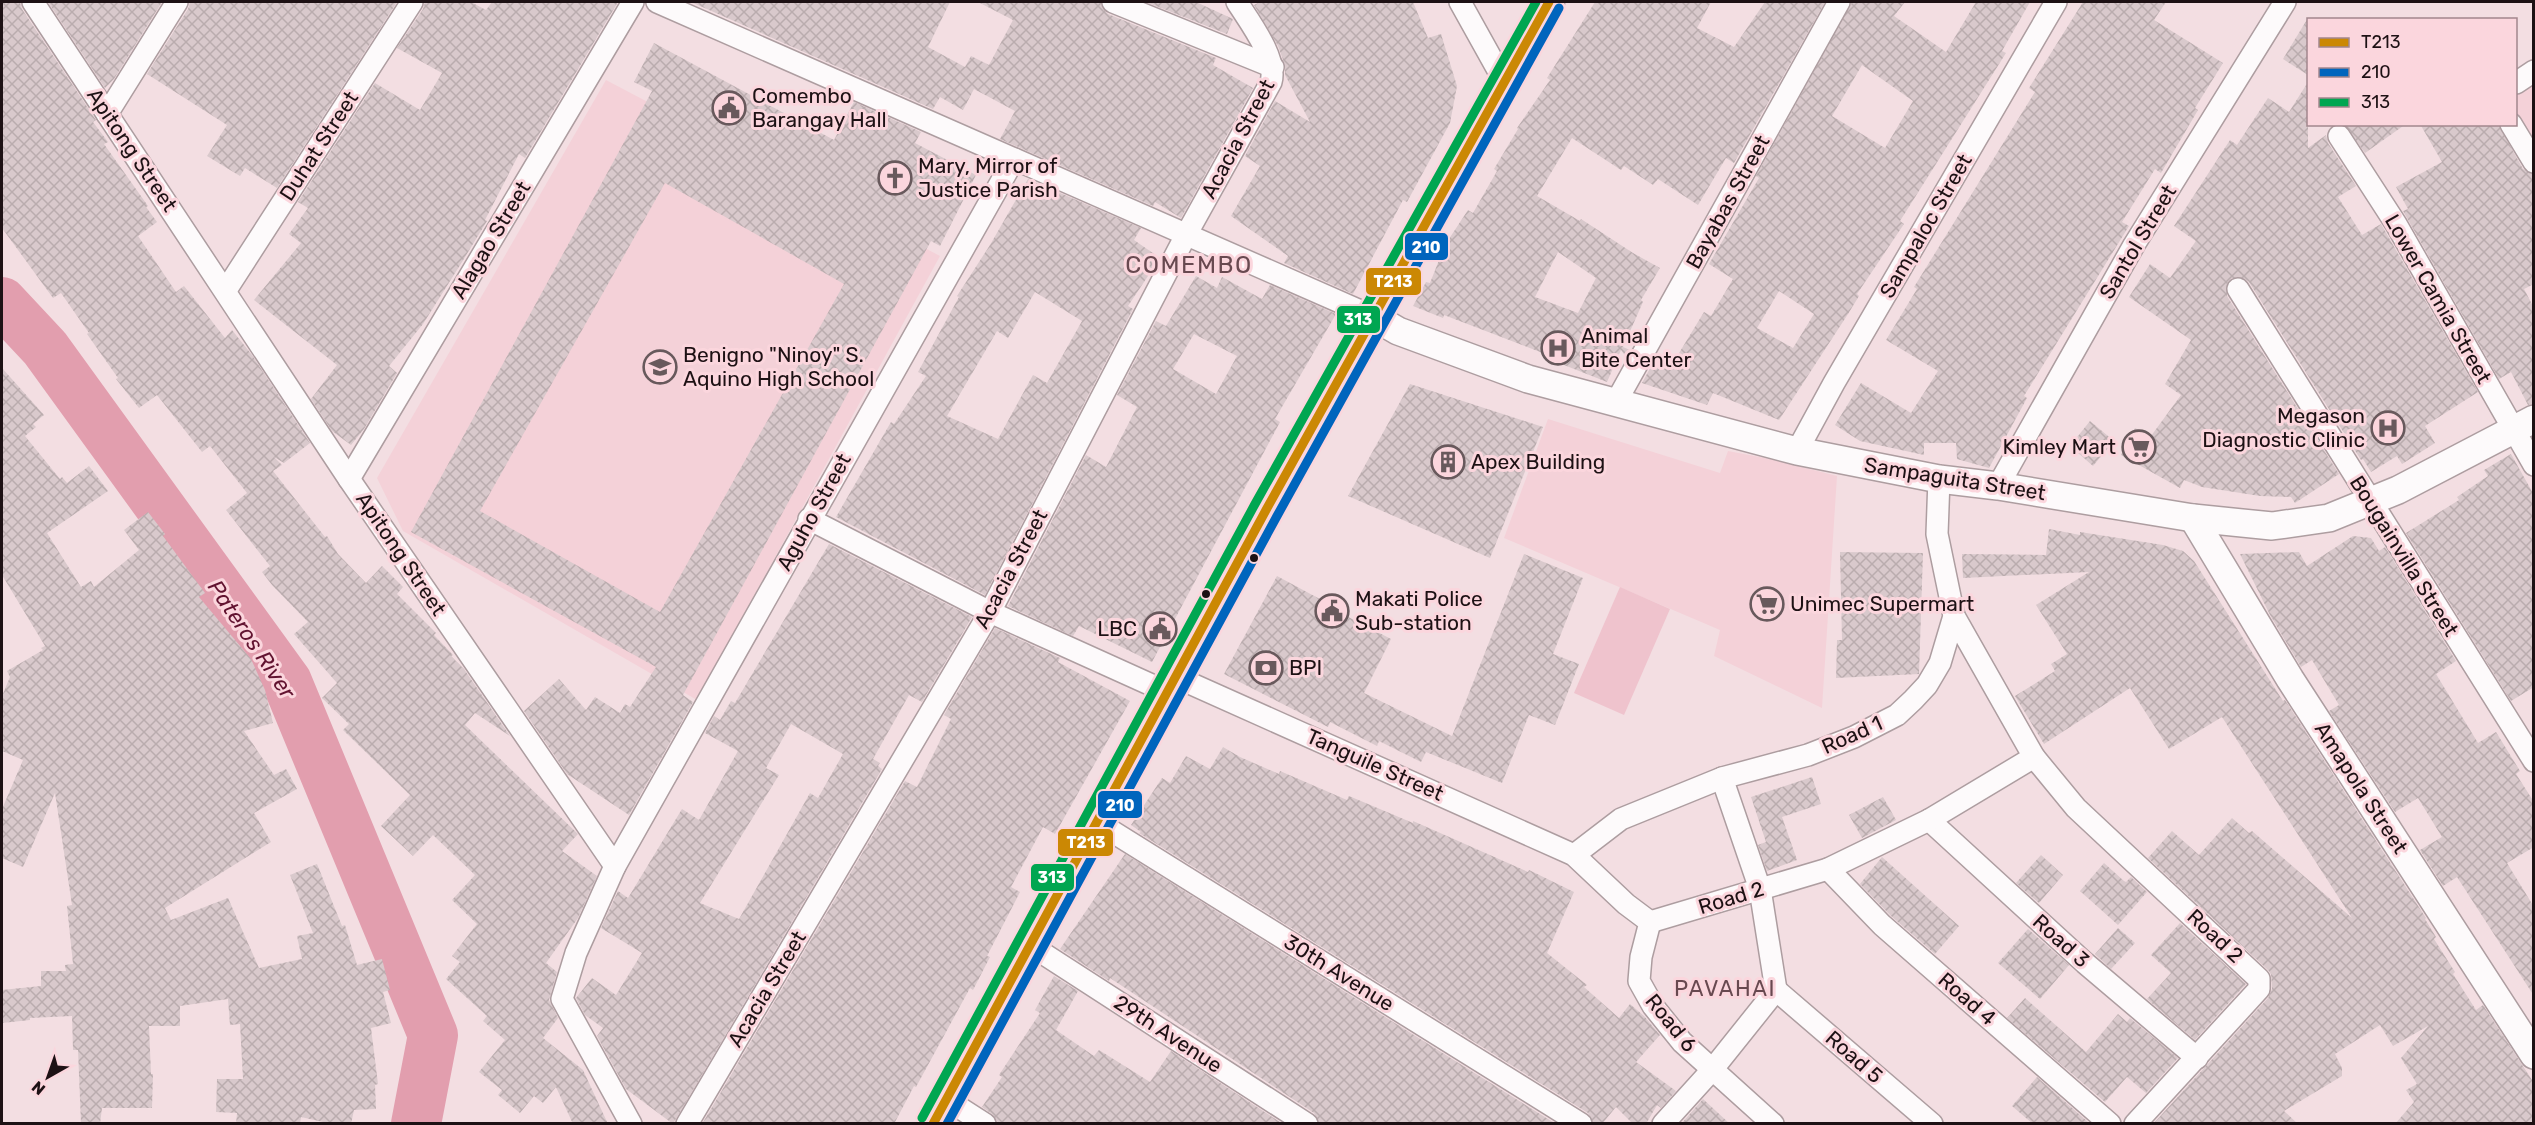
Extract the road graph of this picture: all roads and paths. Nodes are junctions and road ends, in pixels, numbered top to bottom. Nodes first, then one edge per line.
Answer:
1 (33, 2) edge
2 (177, 2) edge
3 (412, 2) edge
4 (633, 2) edge
5 (657, 2) edge
6 (1113, 2) edge
7 (1237, 2) edge
8 (1460, 2) edge
9 (1549, 2) edge
10 (1839, 2) edge
11 (2056, 2) edge
12 (2285, 2) edge
13 (1273, 67) junction
14 (2534, 71) edge
15 (1504, 81) junction
16 (2517, 82) edge
17 (107, 114) junction
18 (2512, 126) edge
19 (2339, 136) dead end
20 (1014, 159) junction
21 (2534, 162) edge
22 (1186, 235) junction
23 (2238, 289) dead end
24 (226, 290) junction
25 (1374, 316) junction
26 (1616, 402) junction
27 (2523, 424) edge
28 (1797, 451) junction
29 (2534, 465) edge
30 (350, 479) junction
31 (1939, 479) junction
32 (1998, 486) junction
33 (2369, 501) junction
34 (2193, 518) junction
35 (810, 519) junction
36 (990, 612) junction
37 (1954, 616) junction
38 (1172, 684) junction
39 (2034, 757) junction
40 (2534, 761) edge
41 (1722, 778) junction
42 (1929, 820) junction
43 (1097, 822) junction
44 (1574, 855) junction
45 (615, 866) junction
46 (1828, 869) junction
47 (1760, 889) junction
48 (1650, 922) junction
49 (1030, 945) junction
50 (1776, 990) junction
51 (2534, 1055) edge
52 (2197, 1058) junction
53 (1712, 1070) junction
54 (939, 1111) edge
55 (631, 1124) edge
56 (687, 1124) edge
57 (985, 1124) edge
58 (1306, 1124) edge
59 (1581, 1124) edge
60 (1663, 1124) edge
61 (1773, 1124) edge
62 (1932, 1124) edge
63 (2110, 1124) edge
64 (2135, 1124) edge

1 - 17 street, Apitong Street
2 - 17 street
3 - 24 street, Duhat Street
4 - 30 street, Alagao Street
5 - 20 street
6 - 13 street
7 - 13 street, Acacia Street
8 - 15 street
9 - 15 main road
10 - 26 street, Bayabas Street
11 - 28 street, Sampaloc Street
12 - 32 street, Santol Street
13 - 22 street, Acacia Street
14 - 16 street
15 - 25 main road
17 - 24 street, Apitong Street
18 - 21 street
19 - 27 street, Lower Camia Street
20 - 22 street
20 - 35 street, Aguho Street
22 - 25 street
22 - 36 street, Acacia Street
23 - 33 street, Bougainvilla Street
24 - 30 street, Apitong Street
25 - 26 street, Sampaguita Street
25 - 38 main road
26 - 28 street, Sampaguita Street
27 - 29 street, Lower Camia Street
27 - 33 street, Sampaguita Street
28 - 31 street, Sampaguita Street
30 - 45 street, Apitong Street
31 - 32 street, Sampaguita Street
31 - 37 street, Road 1
32 - 34 street, Sampaguita Street
33 - 34 street, Sampaguita Street
33 - 40 street, Bougainvilla Street
34 - 51 street, Amapola Street
35 - 36 street, Tanguile Street
35 - 45 street, Aguho Street
36 - 38 street, Tanguile Street
36 - 56 street, Acacia Street
37 - 39 street, Road 2
37 - 41 street, Road 1
38 - 43 main road
38 - 44 street, Tanguile Street
39 - 42 street, Road 2
39 - 52 street, Road 2
41 - 44 street, Road 1
41 - 47 street
42 - 46 street, Road 2
42 - 52 street, Road 3
43 - 49 main road
43 - 59 street, 30th Avenue
44 - 48 street
45 - 55 street
46 - 47 street, Road 2
46 - 63 street, Road 4
47 - 48 street, Road 2
47 - 50 street
48 - 53 street, Road 6
49 - 54 main road
49 - 58 street, 29th Avenue
50 - 53 street
50 - 62 street, Road 5
52 - 64 street, Road 2
53 - 60 street
53 - 61 street, Road 6
54 - 57 street

